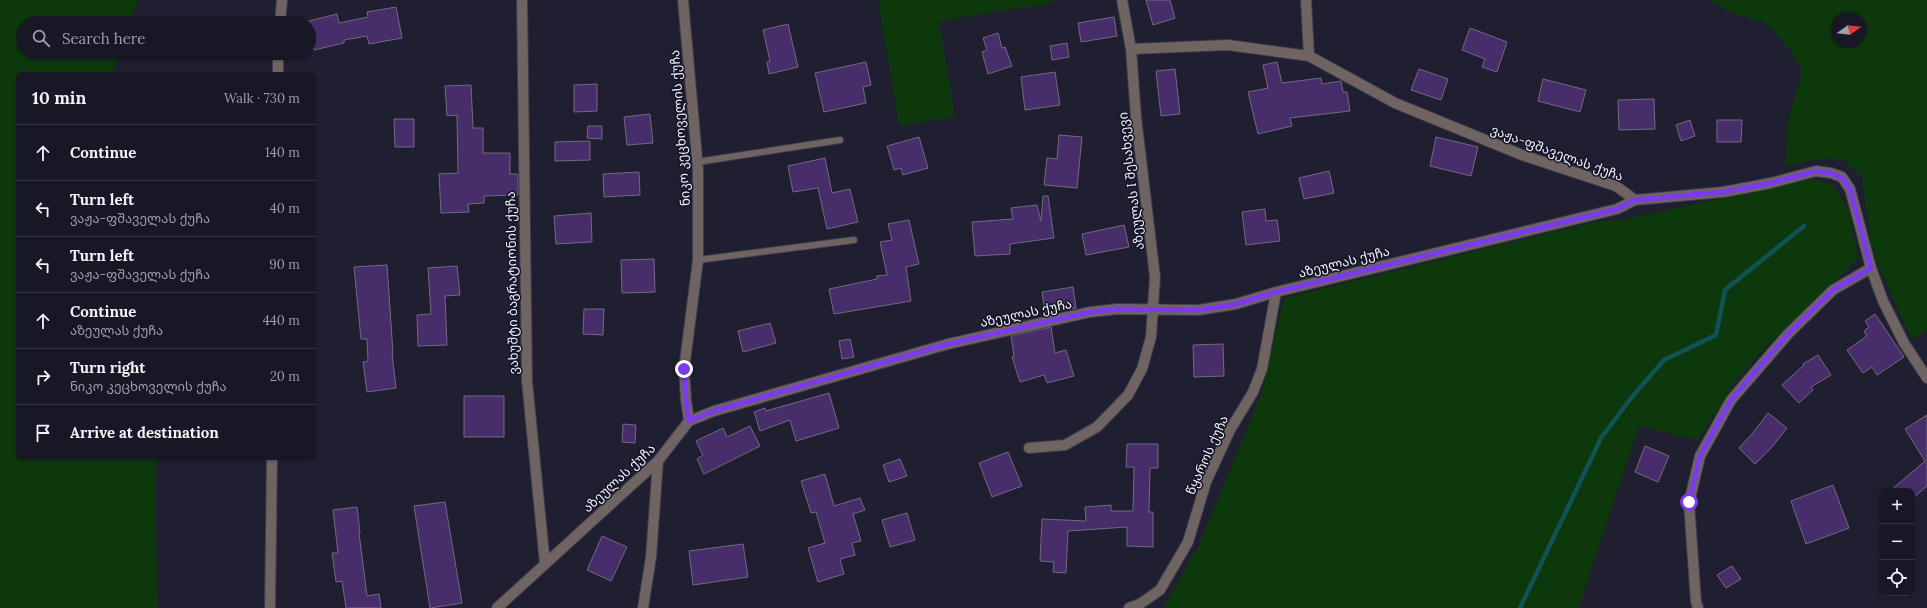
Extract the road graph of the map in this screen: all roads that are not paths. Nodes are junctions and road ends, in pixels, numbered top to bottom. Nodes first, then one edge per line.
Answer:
1 (282, 0) edge
2 (522, 0) edge
3 (683, 0) edge
4 (1122, 0) edge
5 (1306, 0) edge
6 (281, 16) edge
7 (1131, 49) junction
8 (1309, 56) junction
9 (278, 60) edge
10 (278, 72) edge
11 (840, 140) dead end
12 (697, 162) junction
13 (1635, 200) junction
14 (854, 240) dead end
15 (698, 260) junction
16 (1871, 268) junction
17 (1276, 292) junction
18 (1153, 309) junction
19 (1927, 378) edge
20 (689, 421) junction
21 (1029, 448) dead end
22 (272, 460) edge
23 (658, 462) junction
24 (545, 564) junction
25 (270, 608) edge
26 (497, 608) edge
27 (643, 608) edge
28 (1129, 608) edge
29 (1698, 608) edge

1 - 6 street
2 - 24 street, ვახუშტი ბაგრატიონის ქუჩა
3 - 12 street, ნიკო კეცხოველის ქუჩა
4 - 7 street
5 - 8 street
7 - 8 street, ვაჟა-ფშაველას ქუჩა
7 - 18 street, აზეულას I შესახვევი
8 - 13 street, ვაჟა-ფშაველას ქუჩა
9 - 10 street
11 - 12 lane
12 - 15 street, ნიკო კეცხოველის ქუჩა
13 - 16 street
13 - 17 street, აზეულას ქუჩა
14 - 15 lane
15 - 20 street, ნიკო კეცხოველის ქუჩა
16 - 19 street
16 - 29 street
17 - 18 street, აზეულას ქუჩა
17 - 28 street, წყაროს ქუჩა
18 - 20 street, აზეულას ქუჩა
18 - 21 street, აზეულას I შესახვევი
20 - 23 street, აზეულას ქუჩა
22 - 25 street
23 - 24 street, აზეულას ქუჩა
23 - 27 street
24 - 26 street, აზეულას ქუჩა

